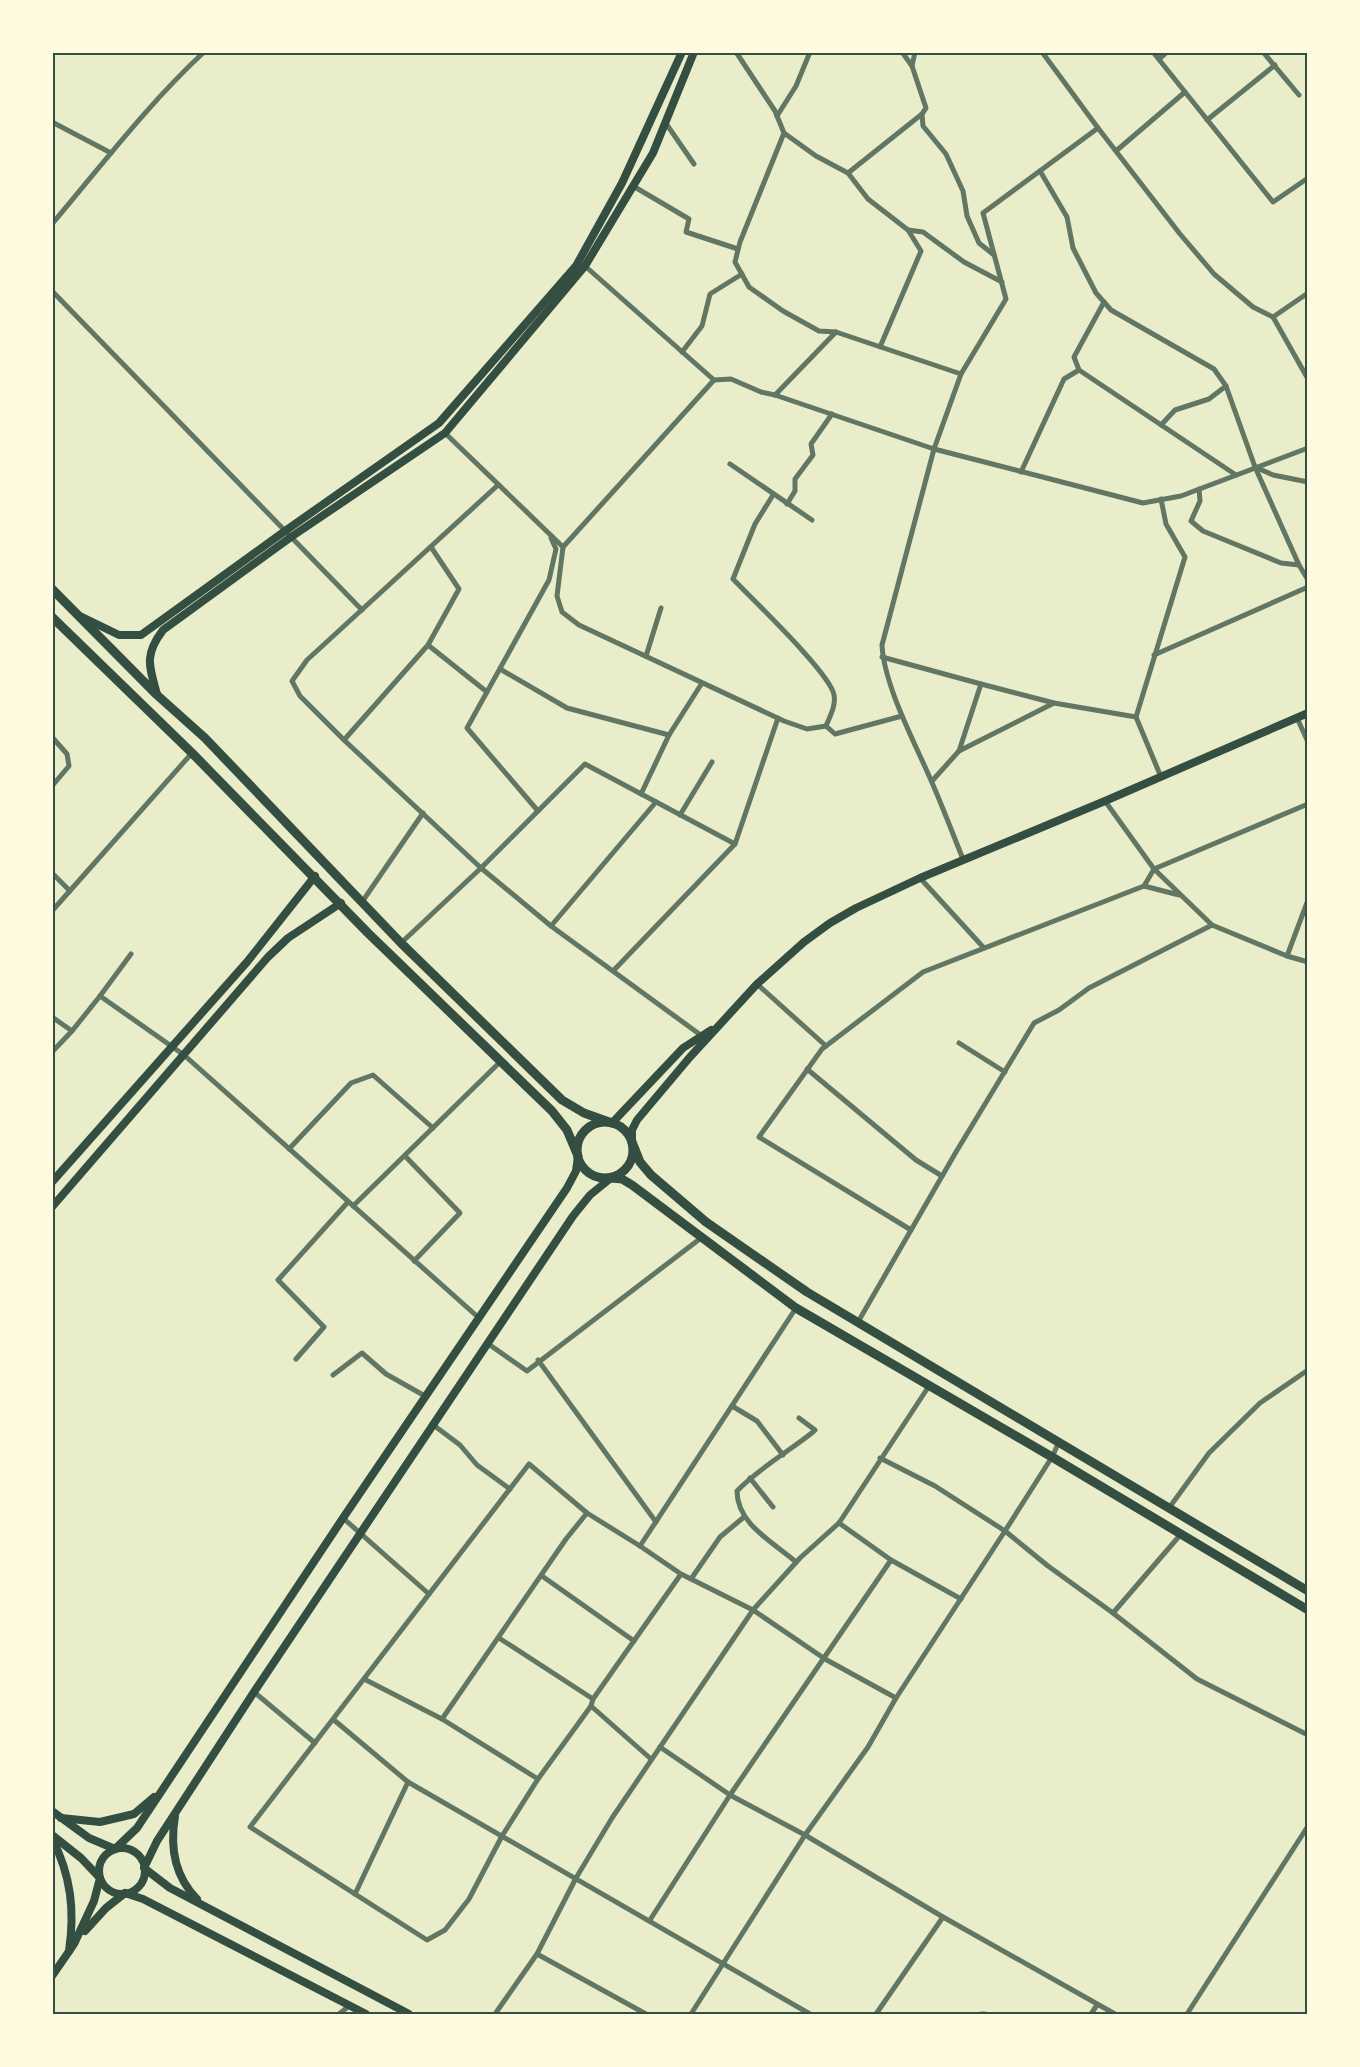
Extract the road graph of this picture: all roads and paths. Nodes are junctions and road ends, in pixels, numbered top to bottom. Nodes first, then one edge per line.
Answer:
1 (204, 52) edge
2 (682, 52) edge
3 (694, 52) edge
4 (736, 52) edge
5 (810, 52) edge
6 (902, 52) edge
7 (915, 52) edge
8 (1042, 52) edge
9 (1153, 52) edge
10 (1167, 52) edge
11 (1263, 52) edge
12 (1159, 59) junction
13 (1275, 65) junction
14 (912, 66) junction
15 (1185, 92) junction
16 (1299, 95) dead end
17 (922, 114) junction
18 (777, 116) junction
19 (1207, 120) junction
20 (52, 122) edge
21 (665, 122) junction
22 (1098, 129) junction
23 (784, 133) junction
24 (1116, 151) junction
25 (111, 153) junction
26 (694, 164) dead end
27 (1040, 171) junction
28 (848, 173) junction
29 (1308, 178) edge
30 (633, 186) junction
31 (52, 224) edge
32 (908, 230) junction
33 (738, 249) junction
34 (995, 256) junction
35 (585, 266) junction
36 (742, 274) junction
37 (1002, 282) junction
38 (52, 291) edge
39 (1308, 293) edge
40 (1104, 302) junction
41 (1273, 317) junction
42 (836, 332) junction
43 (880, 347) junction
44 (682, 352) junction
45 (1079, 370) junction
46 (961, 374) junction
47 (1308, 379) edge
48 (714, 380) junction
49 (1226, 386) junction
50 (775, 395) junction
51 (832, 414) junction
52 (1161, 425) junction
53 (445, 434) junction
54 (1308, 448) edge
55 (934, 449) junction
56 (730, 464) dead end
57 (1256, 467) junction
58 (1021, 472) junction
59 (1236, 475) junction
60 (1308, 482) edge
61 (498, 485) junction
62 (1199, 489) junction
63 (773, 495) junction
64 (1161, 499) junction
65 (788, 504) junction
66 (812, 520) dead end
67 (288, 534) junction
68 (550, 534) junction
69 (431, 547) junction
70 (563, 547) junction
71 (1299, 565) junction
72 (1308, 580) edge
73 (1308, 587) edge
74 (52, 589) edge
75 (661, 608) dead end
76 (362, 610) junction
77 (79, 615) junction
78 (52, 616) edge
79 (428, 645) junction
80 (1154, 655) junction
81 (646, 656) junction
82 (882, 657) junction
83 (500, 669) junction
84 (702, 682) junction
85 (981, 684) junction
86 (487, 692) junction
87 (157, 695) junction
88 (1054, 703) junction
89 (1308, 713) edge
90 (902, 716) junction
91 (1136, 717) junction
92 (778, 718) junction
93 (1297, 718) junction
94 (826, 726) junction
95 (669, 735) junction
96 (52, 737) edge
97 (344, 740) junction
98 (1308, 742) edge
99 (959, 751) junction
100 (192, 753) junction
101 (712, 762) dead end
102 (1161, 777) junction
103 (932, 781) junction
104 (52, 786) edge
105 (642, 794) junction
106 (1105, 801) junction
107 (656, 802) junction
108 (1308, 804) edge
109 (538, 811) junction
110 (423, 813) junction
111 (680, 814) junction
112 (735, 844) junction
113 (963, 860) junction
114 (481, 868) junction
115 (1154, 869) junction
116 (52, 873) edge
117 (315, 876) junction
118 (920, 878) junction
119 (1144, 886) junction
120 (70, 891) junction
121 (1179, 895) junction
122 (1308, 900) edge
123 (362, 902) junction
124 (341, 903) junction
125 (52, 911) edge
126 (380, 922) junction
127 (1212, 925) junction
128 (551, 926) junction
129 (368, 933) junction
130 (401, 943) junction
131 (984, 948) junction
132 (131, 954) dead end
133 (1287, 956) junction
134 (1308, 962) edge
135 (614, 970) junction
136 (757, 984) junction
137 (100, 996) junction
138 (52, 1017) edge
139 (719, 1026) junction
140 (72, 1031) junction
141 (702, 1036) junction
142 (959, 1042) dead end
143 (172, 1045) junction
144 (826, 1046) junction
145 (52, 1052) edge
146 (184, 1055) junction
147 (500, 1062) junction
148 (807, 1069) junction
149 (1005, 1072) junction
150 (612, 1123) junction
151 (433, 1128) junction
152 (632, 1142) junction
153 (289, 1149) junction
154 (405, 1156) junction
155 (578, 1156) junction
156 (942, 1176) junction
157 (611, 1178) junction
158 (52, 1182) edge
159 (348, 1202) junction
160 (353, 1206) junction
161 (52, 1207) edge
162 (911, 1230) junction
163 (701, 1238) junction
164 (414, 1261) junction
165 (796, 1308) junction
166 (479, 1318) junction
167 (858, 1322) junction
168 (487, 1343) junction
169 (296, 1359) dead end
170 (538, 1360) junction
171 (1308, 1370) edge
172 (333, 1375) dead end
173 (929, 1386) junction
174 (425, 1396) junction
175 (732, 1406) junction
176 (799, 1418) dead end
177 (432, 1424) junction
178 (1059, 1442) junction
179 (783, 1455) junction
180 (1052, 1457) junction
181 (880, 1458) junction
182 (750, 1478) junction
183 (510, 1489) junction
184 (773, 1507) dead end
185 (1169, 1508) junction
186 (587, 1513) junction
187 (744, 1516) junction
188 (343, 1518) junction
189 (656, 1522) junction
190 (839, 1523) junction
191 (1005, 1531) junction
192 (359, 1532) junction
193 (1181, 1534) junction
194 (640, 1546) junction
195 (891, 1560) junction
196 (796, 1562) junction
197 (681, 1574) junction
198 (542, 1576) junction
199 (691, 1579) junction
200 (1308, 1591) edge
201 (429, 1594) junction
202 (961, 1599) junction
203 (753, 1610) junction
204 (1308, 1610) edge
205 (1113, 1613) junction
206 (499, 1638) junction
207 (634, 1641) junction
208 (825, 1659) junction
209 (364, 1679) junction
210 (254, 1692) junction
211 (896, 1698) junction
212 (593, 1699) junction
213 (591, 1706) junction
214 (442, 1719) junction
215 (334, 1720) junction
216 (1308, 1735) edge
217 (315, 1743) junction
218 (660, 1747) junction
219 (651, 1760) junction
220 (538, 1779) junction
221 (408, 1782) junction
222 (161, 1791) junction
223 (730, 1795) junction
224 (52, 1811) edge
225 (176, 1812) junction
226 (61, 1818) junction
227 (1308, 1826) edge
228 (805, 1835) junction
229 (502, 1836) junction
230 (52, 1837) edge
231 (115, 1849) junction
232 (144, 1868) junction
233 (100, 1878) junction
234 (576, 1878) junction
235 (125, 1893) junction
236 (355, 1894) junction
237 (206, 1907) junction
238 (943, 1917) junction
239 (650, 1920) junction
240 (72, 1948) junction
241 (537, 1954) junction
242 (723, 1963) junction
243 (52, 1976) edge
244 (1097, 2005) junction
245 (349, 2006) junction
246 (339, 2014) edge
247 (366, 2014) edge
248 (409, 2014) edge
249 (495, 2014) edge
250 (646, 2014) edge
251 (691, 2014) edge
252 (810, 2014) edge
253 (876, 2014) edge
254 (1091, 2014) edge
255 (1115, 2014) edge
256 (1187, 2014) edge

1 - 25 street
2 - 67 main road
3 - 21 main road
4 - 18 street
5 - 18 street
6 - 14 street
7 - 14 street
8 - 22 street
9 - 12 street
10 - 12 street
11 - 13 street
12 - 15 street
13 - 16 street
13 - 19 street
14 - 17 street
15 - 19 street
15 - 24 street
17 - 28 street
17 - 34 street
18 - 23 street
19 - 29 street
20 - 25 street
21 - 26 street
21 - 30 main road
22 - 24 street
22 - 27 street
23 - 28 street
23 - 33 street
24 - 41 street
25 - 31 street
27 - 34 street
27 - 40 street
28 - 32 street
30 - 33 street
30 - 35 main road
32 - 37 street
32 - 43 street
33 - 36 street
34 - 37 street
35 - 44 street
35 - 53 main road
36 - 42 street
36 - 44 street
37 - 46 street
38 - 67 street
39 - 41 street
40 - 45 street
40 - 49 street
41 - 47 street
42 - 43 street
42 - 50 street
43 - 46 street
44 - 48 street
45 - 52 street
45 - 58 street
46 - 55 street
48 - 50 street
48 - 70 street
49 - 52 street
49 - 57 street
50 - 51 street
51 - 55 street
51 - 65 street
52 - 59 street
53 - 61 street
53 - 67 main road
54 - 57 street
55 - 58 street
55 - 82 street
56 - 63 street
57 - 59 street
57 - 60 street
57 - 71 street
58 - 64 street
59 - 62 street
61 - 68 street
61 - 69 street
62 - 64 street
62 - 71 street
63 - 65 street
63 - 94 street
64 - 80 street
65 - 66 street
67 - 76 street
67 - 77 main road
67 - 87 main road
68 - 70 street
68 - 83 street
69 - 76 street
69 - 79 street
70 - 81 street
71 - 72 street
73 - 80 street
74 - 77 highway
75 - 81 street
76 - 97 street
77 - 87 highway
78 - 100 highway
79 - 86 street
79 - 97 street
80 - 91 street
81 - 84 street
82 - 85 street
82 - 90 street
83 - 86 street
83 - 95 street
84 - 92 street
84 - 95 street
85 - 88 street
85 - 99 street
86 - 109 street
87 - 123 highway
88 - 91 street
88 - 99 street
89 - 93 main road
90 - 94 street
90 - 103 street
91 - 102 street
92 - 94 street
92 - 112 street
93 - 98 street
93 - 102 main road
95 - 105 street
96 - 104 street
97 - 110 street
99 - 103 street
100 - 117 highway
100 - 120 street
101 - 111 street
102 - 106 main road
103 - 113 street
105 - 107 street
105 - 109 street
106 - 113 main road
106 - 115 street
107 - 111 street
107 - 128 street
108 - 115 street
109 - 114 street
110 - 114 street
110 - 123 street
111 - 112 street
112 - 135 street
113 - 118 main road
114 - 128 street
114 - 130 street
115 - 119 street
115 - 121 street
116 - 120 street
117 - 124 highway
117 - 143 main road
118 - 131 street
118 - 136 main road
119 - 121 street
119 - 131 street
120 - 125 street
121 - 127 street
122 - 133 street
123 - 126 highway
124 - 129 highway
124 - 146 main road
126 - 129 highway
126 - 130 highway
127 - 133 street
127 - 149 street
128 - 135 street
129 - 147 highway
130 - 150 highway
131 - 144 street
132 - 137 street
133 - 134 street
135 - 141 street
136 - 139 main road
136 - 144 street
137 - 140 street
137 - 143 street
138 - 140 street
139 - 141 main road
139 - 152 main road
140 - 145 street
141 - 150 main road
142 - 149 street
143 - 146 street
143 - 158 main road
144 - 148 street
146 - 153 street
146 - 161 main road
147 - 151 street
147 - 155 highway
148 - 156 street
148 - 162 street
149 - 156 street
150 - 152 highway
150 - 155 highway
151 - 153 street
151 - 154 street
152 - 157 highway
152 - 167 highway
153 - 159 street
154 - 160 street
154 - 164 street
155 - 157 highway
155 - 166 main road
156 - 162 street
157 - 163 highway
157 - 168 main road
159 - 160 street
159 - 169 street
160 - 164 street
162 - 167 street
163 - 165 highway
163 - 170 street
164 - 166 street
165 - 173 highway
165 - 175 street
166 - 174 main road
167 - 178 highway
168 - 170 street
168 - 177 main road
170 - 189 street
171 - 185 street
172 - 174 street
173 - 180 highway
173 - 181 street
174 - 188 main road
175 - 179 street
175 - 189 street
176 - 179 street
177 - 183 street
177 - 192 main road
178 - 180 street
178 - 185 highway
179 - 182 street
180 - 191 street
180 - 193 highway
181 - 190 street
181 - 191 street
182 - 184 street
182 - 187 street
183 - 186 street
183 - 201 street
185 - 200 highway
186 - 194 street
186 - 198 street
187 - 196 street
187 - 199 street
188 - 192 street
188 - 222 main road
189 - 194 street
190 - 195 street
190 - 196 street
191 - 202 street
191 - 205 street
192 - 201 street
192 - 210 main road
193 - 204 highway
193 - 205 street
194 - 197 street
195 - 202 street
195 - 208 street
196 - 203 street
197 - 199 street
197 - 207 street
198 - 206 street
198 - 207 street
199 - 203 street
201 - 209 street
202 - 211 street
203 - 208 street
203 - 218 street
205 - 216 street
206 - 212 street
206 - 214 street
207 - 212 street
208 - 211 street
208 - 223 street
209 - 214 street
209 - 215 street
210 - 217 street
210 - 225 main road
211 - 228 street
212 - 213 street
213 - 219 street
213 - 220 street
214 - 220 street
215 - 217 street
215 - 221 street
217 - 236 street
218 - 219 street
218 - 223 street
219 - 234 street
220 - 229 street
221 - 229 street
221 - 236 street
222 - 226 main road
222 - 231 main road
223 - 228 street
223 - 239 street
224 - 226 main road
225 - 232 main road
225 - 237 main road
226 - 231 main road
227 - 256 street
228 - 238 street
228 - 242 street
229 - 234 street
229 - 236 street
230 - 233 main road
230 - 240 main road
231 - 232 main road
231 - 233 main road
232 - 235 main road
232 - 237 main road
233 - 235 main road
233 - 240 main road
234 - 239 street
234 - 241 street
235 - 240 main road
235 - 245 main road
237 - 248 main road
238 - 244 street
238 - 253 street
239 - 242 street
240 - 243 main road
241 - 249 street
241 - 250 street
242 - 251 street
242 - 252 street
244 - 254 street
244 - 255 street
245 - 246 street
245 - 247 main road

